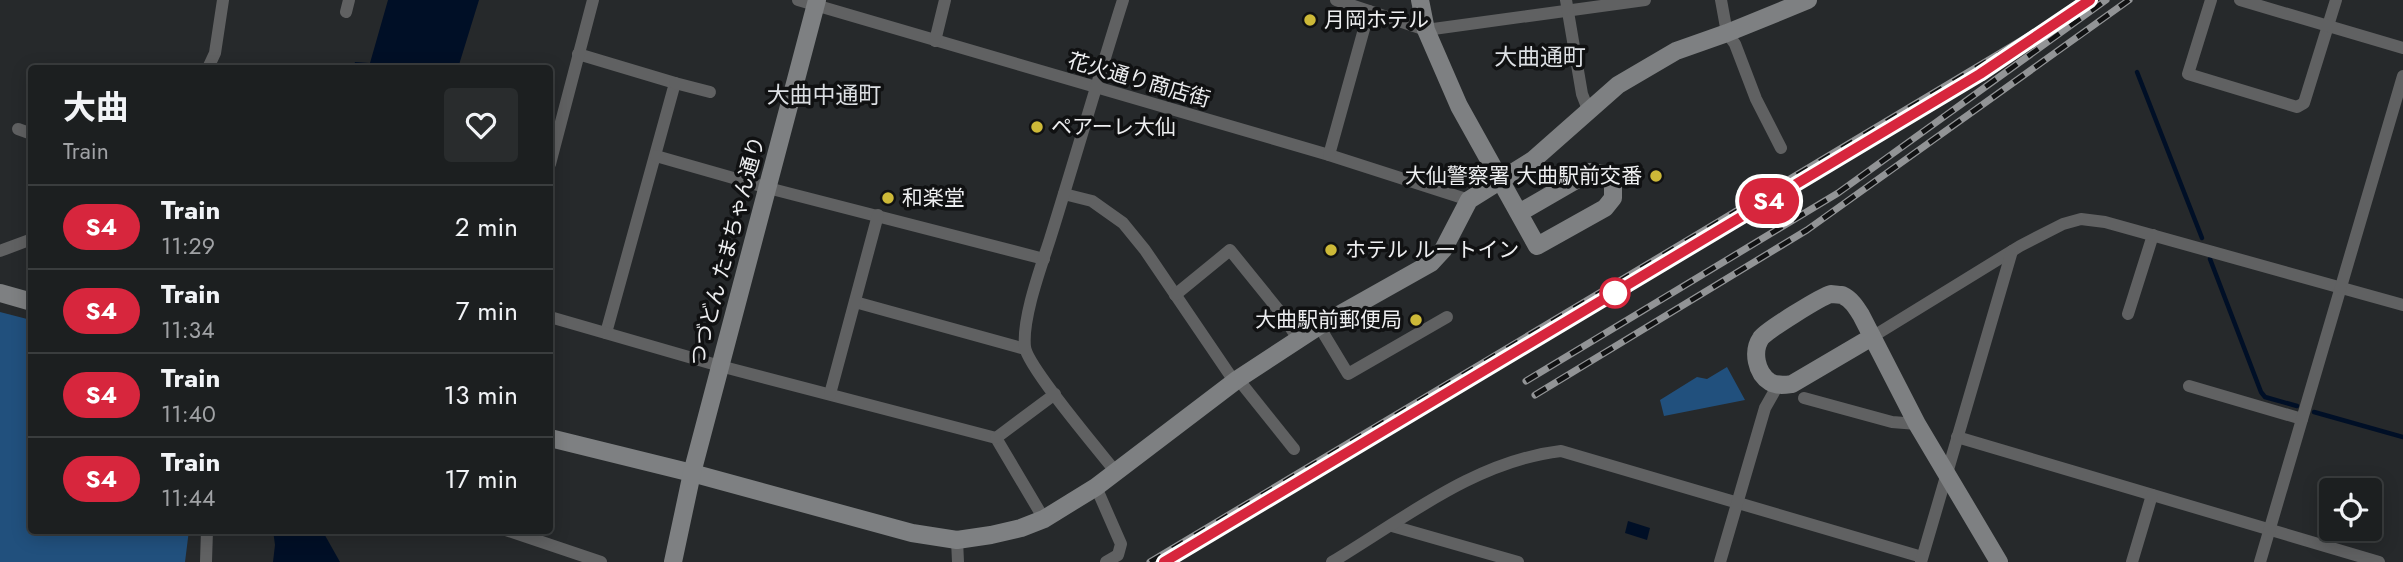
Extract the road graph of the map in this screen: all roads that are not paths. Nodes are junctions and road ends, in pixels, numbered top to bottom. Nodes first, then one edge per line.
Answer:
1 (223, 0) edge
2 (593, 0) edge
3 (945, 0) edge
4 (1123, 0) edge
5 (1336, 0) edge
6 (1420, 0) edge
7 (1644, 0) edge
8 (1721, 0) edge
9 (1808, 0) edge
10 (2211, 0) edge
11 (2240, 0) edge
12 (2336, 0) edge
13 (810, 2) edge
14 (1567, 6) edge
15 (1369, 11) junction
16 (2328, 26) junction
17 (1426, 30) junction
18 (1727, 33) junction
19 (935, 41) junction
20 (2403, 48) edge
21 (578, 54) junction
22 (209, 65) edge
23 (2403, 76) edge
24 (674, 83) junction
25 (1096, 87) junction
26 (710, 92) dead end
27 (1589, 112) junction
28 (18, 129) dead end
29 (28, 133) edge
30 (1782, 148) dead end
31 (553, 151) edge
32 (1329, 155) junction
33 (656, 156) junction
34 (1502, 181) junction
35 (768, 188) junction
36 (1063, 194) junction
37 (1469, 200) junction
38 (1518, 212) junction
39 (878, 215) junction
40 (2153, 235) junction
41 (28, 240) edge
42 (0, 251) edge
43 (2012, 251) junction
44 (1044, 259) junction
45 (2340, 286) junction
46 (0, 293) edge
47 (1175, 295) junction
48 (28, 301) edge
49 (855, 302) junction
50 (2403, 305) edge
51 (2128, 314) dead end
52 (1447, 317) dead end
53 (553, 318) edge
54 (1319, 326) junction
55 (606, 333) junction
56 (1872, 337) junction
57 (1298, 339) junction
58 (1025, 349) junction
59 (720, 366) junction
60 (1236, 380) junction
61 (1778, 385) junction
62 (2189, 386) dead end
63 (830, 394) junction
64 (1055, 394) junction
65 (1804, 398) dead end
66 (2302, 419) junction
67 (1917, 424) junction
68 (1957, 437) junction
69 (996, 438) junction
70 (553, 439) edge
71 (1294, 449) dead end
72 (1115, 471) junction
73 (692, 473) junction
74 (1946, 475) junction
75 (1096, 486) junction
76 (2152, 495) junction
77 (1737, 503) junction
78 (1044, 519) junction
79 (1392, 526) junction
80 (2269, 529) junction
81 (207, 534) edge
82 (518, 534) edge
83 (957, 541) junction
84 (1921, 559) edge
85 (206, 562) edge
86 (601, 562) edge
87 (673, 562) edge
88 (958, 562) edge
89 (1106, 562) edge
90 (1332, 562) edge
91 (1518, 562) edge
92 (1720, 562) edge
93 (1999, 562) edge
94 (2132, 562) edge
95 (2260, 562) edge
96 (2379, 562) edge

1 - 22 street
2 - 21 street
3 - 19 street
4 - 25 street
5 - 15 street
6 - 17 street
7 - 14 street
8 - 18 street
9 - 18 street
10 - 16 street
11 - 16 street
12 - 16 street
13 - 19 street, 花火通り商店街
13 - 35 street, つづどん たまちゃん通り
14 - 17 street
14 - 27 street
15 - 17 street
15 - 32 street
16 - 20 street
17 - 34 street
18 - 27 street
18 - 30 street
19 - 25 street, 花火通り商店街
21 - 24 street
21 - 31 street
23 - 45 street
24 - 26 street
24 - 33 street
25 - 32 street, 花火通り商店街
25 - 36 street
27 - 34 street
28 - 29 street
32 - 37 street, 花火通り商店街
33 - 35 street
33 - 55 street
34 - 37 street
34 - 38 street
35 - 39 street
35 - 59 street, つづどん たまちゃん通り
36 - 44 street
36 - 47 street
37 - 54 street
38 - 38 street
39 - 44 street
39 - 49 street
40 - 43 street
40 - 45 street
40 - 51 street
41 - 42 street
43 - 56 street
43 - 68 street
44 - 58 street
45 - 50 street
45 - 66 street
46 - 48 street
47 - 57 street
47 - 60 street
49 - 58 street
49 - 63 street
52 - 54 street
53 - 55 street
54 - 57 street
55 - 59 street
56 - 61 street
56 - 61 street
56 - 67 street
57 - 60 street
58 - 64 street
59 - 63 street
59 - 73 street, つづどん たまちゃん通り
60 - 71 street
60 - 72 street
61 - 77 street
62 - 66 street
63 - 69 street
64 - 69 street
64 - 72 street
65 - 67 street
66 - 80 street
67 - 74 street
68 - 74 street
68 - 76 street
69 - 78 street
70 - 73 street
72 - 75 street
73 - 83 street
73 - 87 street, つづどん たまちゃん通り
74 - 84 street
74 - 93 street
75 - 78 street
75 - 89 street
76 - 80 street
76 - 94 street
77 - 79 street
77 - 84 street
77 - 92 street
78 - 83 street
79 - 90 street
79 - 91 street
80 - 95 street
80 - 96 street
81 - 85 street
82 - 86 street
83 - 88 street

